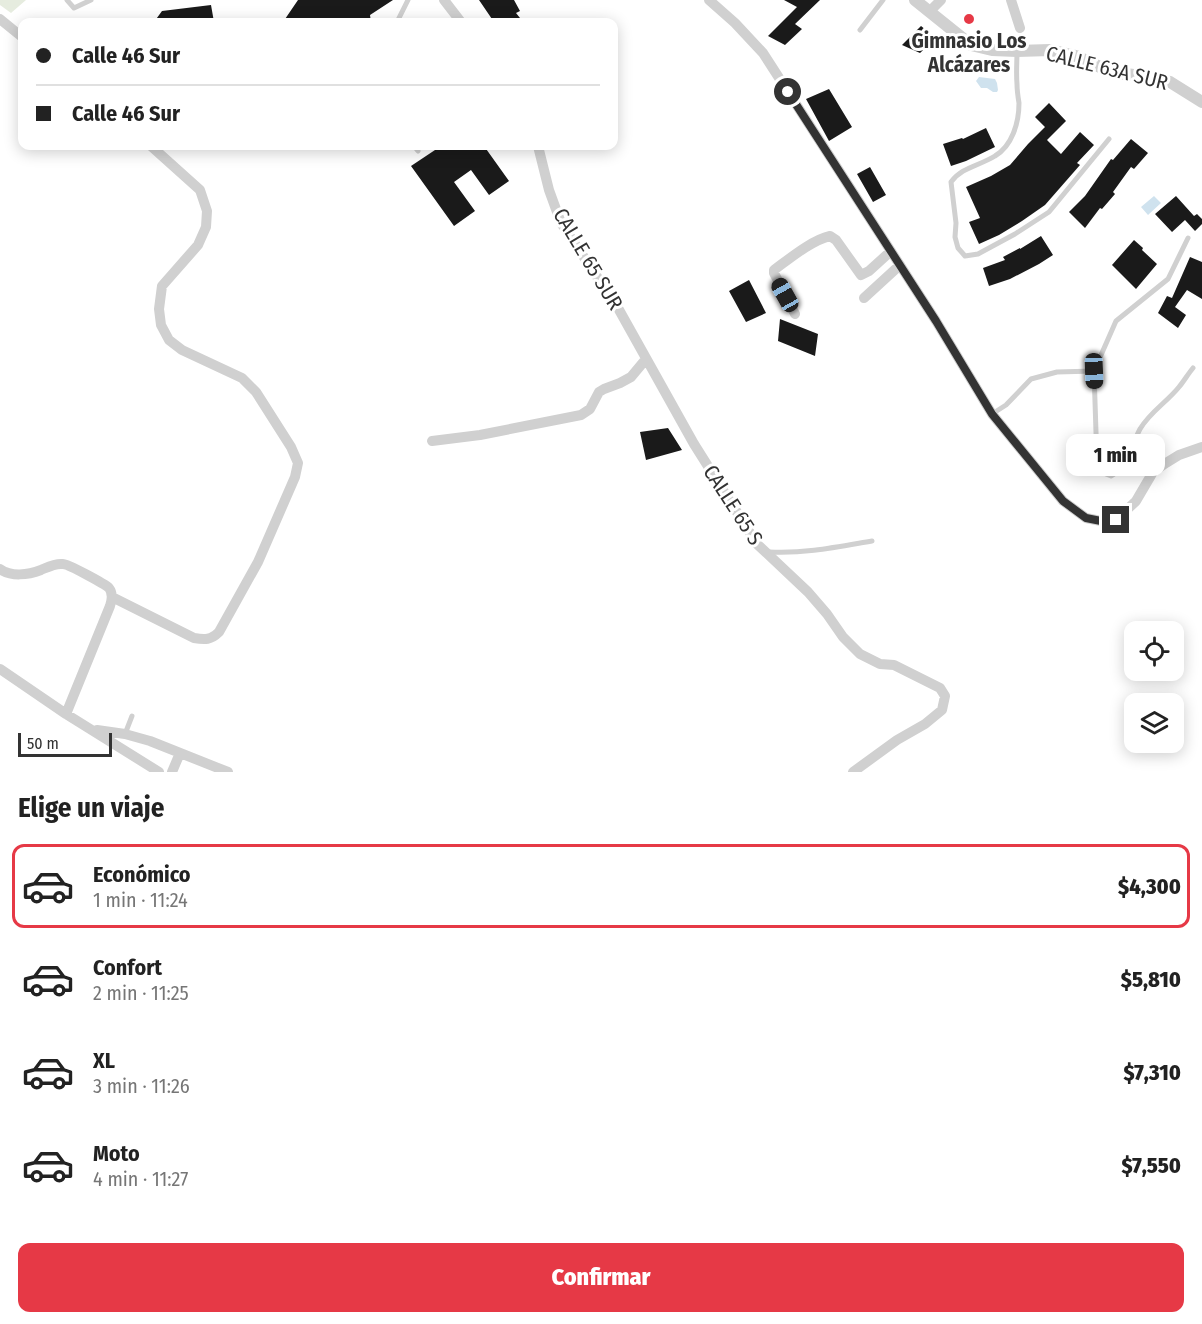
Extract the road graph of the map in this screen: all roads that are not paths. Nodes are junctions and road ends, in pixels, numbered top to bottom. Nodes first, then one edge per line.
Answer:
1 (68, 0) edge
2 (91, 0) edge
3 (408, 0) edge
4 (444, 0) edge
5 (709, 0) edge
6 (883, 0) edge
7 (915, 0) edge
8 (942, 0) edge
9 (1011, 0) edge
10 (930, 11) junction
11 (399, 18) edge
12 (458, 18) edge
13 (0, 20) edge
14 (1020, 28) dead end
15 (860, 30) dead end
16 (18, 34) edge
17 (1017, 51) junction
18 (1202, 102) edge
19 (1109, 139) dead end
20 (155, 150) edge
21 (539, 150) edge
22 (1188, 238) dead end
23 (891, 251) junction
24 (900, 266) junction
25 (864, 298) dead end
26 (795, 314) dead end
27 (633, 335) joint
28 (646, 359) junction
29 (1193, 368) dead end
30 (1094, 371) junction
31 (992, 414) junction
32 (432, 441) dead end
33 (1202, 447) edge
34 (872, 541) dead end
35 (764, 552) junction
36 (0, 568) edge
37 (112, 597) junction
38 (0, 669) edge
39 (66, 714) junction
40 (132, 716) dead end
41 (93, 730) junction
42 (125, 734) junction
43 (180, 753) junction
44 (159, 772) edge
45 (172, 772) edge
46 (228, 772) edge
47 (853, 772) edge

1 - 2 lane
3 - 11 lane
4 - 12 street
5 - 23 street
6 - 15 lane
7 - 10 street, CALLE 63A SUR
8 - 10 street
9 - 14 street
10 - 17 street, CALLE 63A SUR
13 - 16 street
17 - 18 street, CALLE 63A SUR
17 - 19 lane
20 - 37 street
21 - 27 street, CALLE 65 SUR
22 - 30 lane
23 - 24 street
23 - 26 street
24 - 25 street
24 - 31 street
27 - 28 street, CALLE 65 S
28 - 32 street
28 - 35 street, CALLE 65 S
29 - 30 lane
30 - 31 lane
31 - 33 street
34 - 35 lane
35 - 47 street, CALLE 65 S
36 - 37 street
37 - 39 street
38 - 39 street
39 - 41 street
40 - 42 lane
41 - 42 street
41 - 44 street
42 - 43 street
43 - 45 street
43 - 46 street

